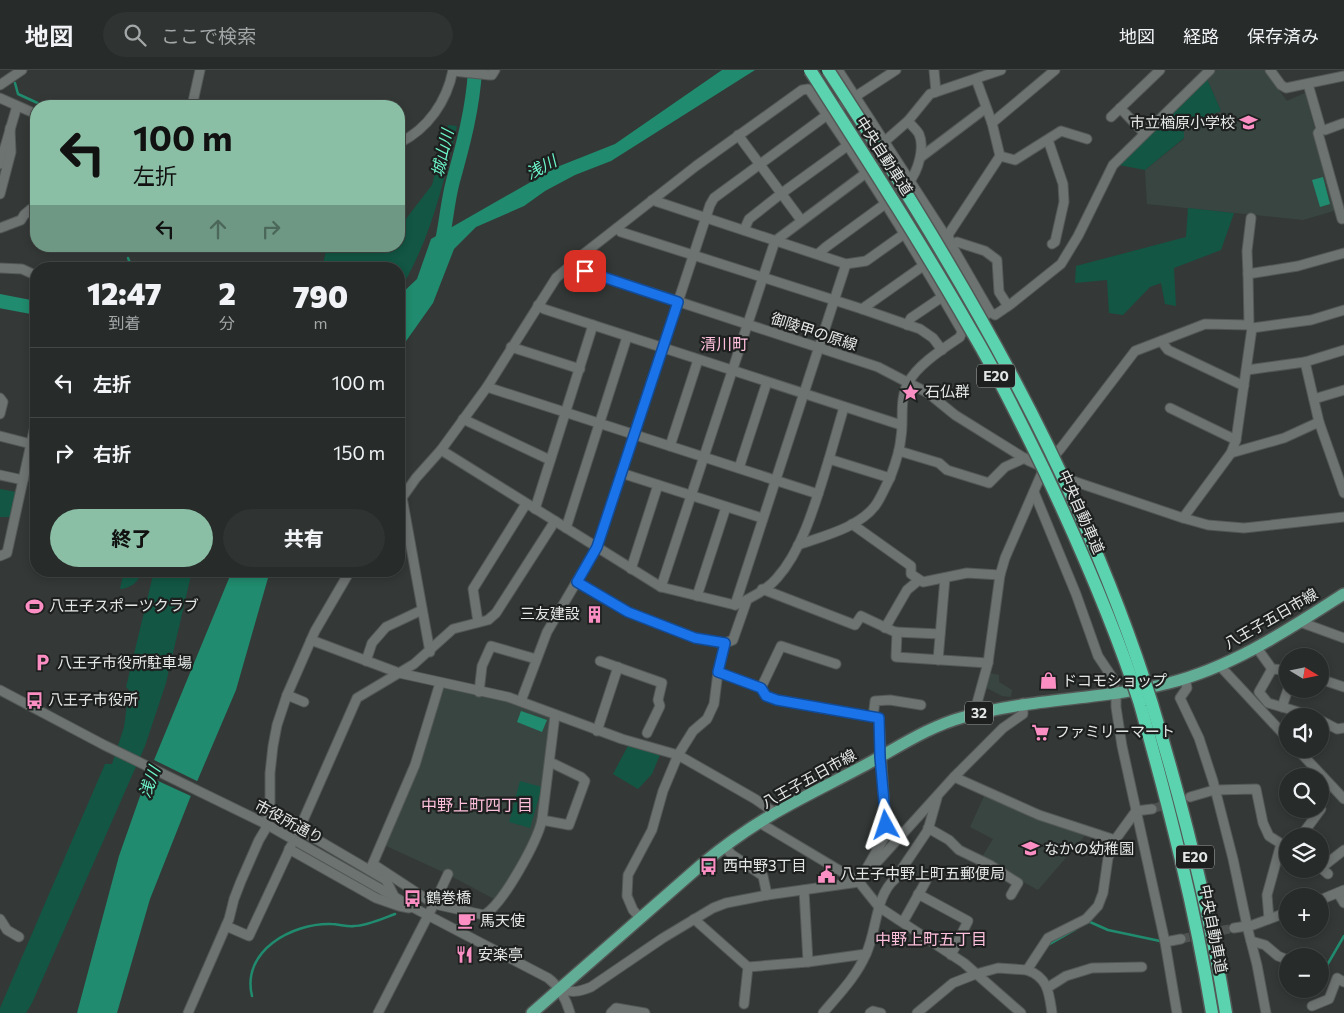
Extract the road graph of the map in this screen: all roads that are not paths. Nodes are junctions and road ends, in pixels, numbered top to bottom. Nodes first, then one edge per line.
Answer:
1 (22, 70) edge
2 (200, 70) edge
3 (453, 70) edge
4 (810, 70) edge
5 (828, 70) edge
6 (838, 70) edge
7 (896, 70) edge
8 (934, 70) edge
9 (1001, 70) edge
10 (1160, 70) edge
11 (1210, 70) edge
12 (1270, 70) edge
13 (492, 72) edge
14 (1050, 72) edge
15 (1344, 76) edge
16 (976, 79) junction
17 (1308, 84) junction
18 (0, 85) edge
19 (936, 92) junction
20 (856, 97) junction
21 (0, 98) edge
22 (193, 100) edge
23 (17, 106) junction
24 (986, 108) junction
25 (1120, 108) junction
26 (30, 111) edge
27 (827, 115) junction
28 (1111, 117) dead end
29 (908, 122) junction
30 (992, 123) junction
31 (1344, 123) edge
32 (10, 128) junction
33 (1321, 129) junction
34 (1144, 133) junction
35 (738, 134) junction
36 (405, 139) edge
37 (1087, 139) dead end
38 (1048, 140) junction
39 (884, 142) junction
40 (0, 144) edge
41 (847, 146) junction
42 (1000, 156) junction
43 (921, 157) junction
44 (0, 164) edge
45 (761, 164) junction
46 (866, 173) junction
47 (909, 182) junction
48 (782, 192) junction
49 (0, 194) edge
50 (652, 200) junction
51 (885, 204) junction
52 (30, 211) edge
53 (705, 218) junction
54 (1251, 218) dead end
55 (1342, 219) dead end
56 (801, 220) junction
57 (0, 228) edge
58 (617, 228) junction
59 (744, 230) junction
60 (904, 234) junction
61 (775, 241) junction
62 (1052, 244) dead end
63 (952, 246) junction
64 (1344, 253) edge
65 (818, 254) junction
66 (692, 256) junction
67 (573, 264) junction
68 (846, 264) junction
69 (923, 265) junction
70 (0, 268) edge
71 (30, 273) edge
72 (0, 274) edge
73 (1248, 274) junction
74 (30, 275) edge
75 (762, 278) junction
76 (942, 297) junction
77 (834, 301) junction
78 (678, 302) junction
79 (538, 306) junction
80 (1008, 306) junction
81 (862, 309) junction
82 (1344, 310) edge
83 (990, 312) junction
84 (747, 324) junction
85 (593, 325) junction
86 (906, 325) junction
87 (1250, 326) junction
88 (962, 331) junction
89 (627, 337) junction
90 (1161, 341) junction
91 (511, 347) junction
92 (819, 347) junction
93 (663, 348) junction
94 (942, 350) junction
95 (1344, 350) edge
96 (698, 360) junction
97 (1305, 362) junction
98 (580, 369) junction
99 (1247, 370) junction
100 (732, 371) junction
101 (767, 382) junction
102 (908, 383) junction
103 (1244, 386) junction
104 (487, 387) junction
105 (1344, 390) edge
106 (803, 393) junction
107 (0, 398) edge
108 (1314, 399) junction
109 (844, 407) junction
110 (1170, 408) dead end
111 (566, 412) junction
112 (0, 414) edge
113 (464, 419) junction
114 (1319, 422) junction
115 (600, 423) junction
116 (901, 425) junction
117 (634, 434) junction
118 (0, 436) edge
119 (1236, 440) junction
120 (30, 444) edge
121 (670, 446) junction
122 (30, 448) edge
123 (441, 450) junction
124 (899, 451) junction
125 (1231, 453) junction
126 (704, 457) junction
127 (829, 459) junction
128 (550, 460) junction
129 (1027, 460) junction
130 (739, 468) junction
131 (1044, 468) junction
132 (621, 474) junction
133 (0, 475) edge
134 (1341, 475) edge
135 (890, 478) junction
136 (23, 480) junction
137 (775, 480) junction
138 (658, 485) junction
139 (1034, 492) junction
140 (1344, 493) edge
141 (818, 494) junction
142 (405, 495) edge
143 (691, 496) junction
144 (526, 504) junction
145 (726, 507) junction
146 (535, 509) junction
147 (1344, 516) edge
148 (762, 518) junction
149 (1183, 518) junction
150 (405, 521) edge
151 (555, 521) junction
152 (852, 524) junction
153 (566, 528) junction
154 (798, 545) junction
155 (597, 547) junction
156 (0, 559) edge
157 (631, 569) junction
158 (1000, 575) junction
159 (346, 577) edge
160 (945, 578) junction
161 (919, 580) junction
162 (577, 582) junction
163 (661, 587) junction
164 (762, 590) junction
165 (1344, 594) edge
166 (697, 596) junction
167 (747, 600) junction
168 (735, 605) junction
169 (422, 610) junction
170 (478, 622) junction
171 (1300, 622) junction
172 (885, 628) junction
173 (898, 632) junction
174 (940, 634) junction
175 (1344, 638) edge
176 (310, 640) junction
177 (725, 643) junction
178 (1257, 648) junction
179 (430, 652) junction
180 (536, 659) junction
181 (600, 660) dead end
182 (938, 660) junction
183 (366, 661) junction
184 (988, 663) junction
185 (836, 664) dead end
186 (1219, 665) junction
187 (618, 667) junction
188 (1272, 669) junction
189 (1279, 669) edge
190 (718, 672) junction
191 (399, 673) junction
192 (1185, 678) junction
193 (1329, 682) edge
194 (440, 683) junction
195 (1344, 687) edge
196 (761, 688) junction
197 (0, 690) edge
198 (479, 692) junction
199 (1116, 692) junction
200 (287, 695) junction
201 (1285, 698) edge
202 (304, 702) dead end
203 (520, 702) junction
204 (1023, 704) junction
205 (1146, 704) junction
206 (922, 705) dead end
207 (1282, 707) junction
208 (1285, 708) edge
209 (974, 714) junction
210 (555, 715) junction
211 (873, 717) junction
212 (1329, 725) edge
213 (1344, 728) edge
214 (1279, 729) edge
215 (597, 731) junction
216 (647, 733) dead end
217 (678, 755) junction
218 (880, 757) junction
219 (1305, 758) edge
220 (550, 762) junction
221 (954, 777) junction
222 (1214, 790) junction
223 (937, 796) junction
224 (1190, 797) tunnel mouth
225 (1344, 799) edge
226 (1152, 809) tunnel mouth
227 (1136, 811) junction
228 (775, 813) junction
229 (1315, 818) edge
230 (542, 820) junction
231 (265, 823) junction
232 (760, 823) junction
233 (928, 828) junction
234 (1307, 828) edge
235 (1115, 840) junction
236 (1279, 843) edge
237 (725, 846) junction
238 (1344, 850) edge
239 (1279, 860) edge
240 (1329, 864) edge
241 (371, 867) junction
242 (448, 874) dead end
243 (926, 881) dead end
244 (859, 882) junction
245 (804, 890) junction
246 (1341, 892) edge
247 (918, 894) junction
248 (767, 895) junction
249 (1012, 895) dead end
250 (394, 896) junction
251 (1329, 897) edge
252 (1344, 903) edge
253 (434, 904) junction
254 (879, 906) junction
255 (414, 908) junction
256 (428, 915) junction
257 (1279, 915) edge
258 (640, 918) junction
259 (694, 918) junction
260 (0, 919) edge
261 (1269, 919) junction
262 (903, 922) junction
263 (226, 926) junction
264 (1247, 926) junction
265 (1234, 928) tunnel mouth
266 (19, 938) dead end
267 (1181, 939) tunnel mouth
268 (1251, 941) junction
269 (1165, 942) junction
270 (866, 954) junction
271 (952, 954) junction
272 (1279, 956) edge
273 (808, 962) junction
274 (748, 967) junction
275 (1142, 967) dead end
276 (1027, 970) junction
277 (976, 974) junction
278 (1344, 982) edge
279 (1047, 988) junction
280 (560, 989) junction
281 (744, 1004) dead end
282 (1312, 1006) dead end
283 (188, 1013) edge
284 (378, 1013) edge
285 (532, 1013) edge
286 (570, 1013) edge
287 (611, 1013) edge
288 (645, 1013) edge
289 (823, 1013) edge
290 (870, 1013) edge
291 (880, 1013) edge
292 (917, 1013) edge
293 (1021, 1013) edge
294 (1052, 1013) edge
295 (1177, 1013) edge
296 (1212, 1013) edge
297 (1226, 1013) edge
298 (1266, 1013) edge

1 - 18 street
2 - 22 street
3 - 13 street
3 - 36 street
4 - 205 highway, 中央自動車道 / E20, bridge
5 - 205 highway, 中央自動車道 / E20, bridge
6 - 20 street
7 - 20 street
8 - 19 street
9 - 16 street
10 - 25 street
11 - 34 street
12 - 17 street
14 - 30 street
15 - 17 street
16 - 19 street
16 - 24 street
17 - 33 street
19 - 29 street
20 - 27 street
20 - 39 street
21 - 23 street
23 - 26 street
23 - 32 street
24 - 30 street
24 - 43 street
25 - 28 street
25 - 34 street
27 - 35 street
27 - 41 street
27 - 45 street
29 - 39 street
29 - 43 street
30 - 42 street
31 - 33 street
32 - 40 street
32 - 44 street
32 - 49 street
33 - 55 street
34 - 80 street
35 - 45 street
35 - 50 street
37 - 38 street
38 - 42 street
38 - 62 street
39 - 47 street
41 - 46 street
41 - 48 street
42 - 63 street
43 - 47 street
45 - 48 street
45 - 53 street
46 - 51 street
46 - 56 street
47 - 63 street
48 - 56 street
48 - 59 street
50 - 53 street
50 - 58 street
51 - 60 street
51 - 65 street
52 - 57 street
53 - 59 street
53 - 66 street
54 - 73 street
56 - 61 street
58 - 66 street
58 - 67 street
59 - 61 street
60 - 68 street
60 - 69 street
61 - 65 street
61 - 75 street
63 - 69 street
63 - 80 street
63 - 83 street
64 - 73 street
65 - 68 street
66 - 75 street
66 - 78 street
67 - 78 street, 御陵甲の原線
67 - 79 street
68 - 77 street
69 - 76 street
69 - 81 street
70 - 71 street
72 - 74 street
73 - 87 street
75 - 77 street
75 - 84 street
76 - 86 street
76 - 88 street
77 - 81 street
77 - 92 street
78 - 84 street, 御陵甲の原線
78 - 93 street
79 - 85 street
79 - 91 street
80 - 83 street
81 - 86 street
82 - 87 street
83 - 88 street
84 - 92 street, 御陵甲の原線
84 - 100 street
85 - 89 street
85 - 98 street
86 - 94 street
87 - 90 street
87 - 99 street
88 - 94 street
89 - 93 street
89 - 115 street
90 - 103 street
90 - 131 street
91 - 98 street
91 - 104 street
92 - 102 street, 御陵甲の原線
92 - 106 street
93 - 96 street
93 - 117 street
94 - 102 street
95 - 97 street
96 - 100 street
96 - 121 street
97 - 99 street
97 - 108 street
98 - 111 street
99 - 103 street
100 - 101 street
100 - 126 street
101 - 106 street
101 - 130 street
102 - 116 street
102 - 129 street, 御陵甲の原線
103 - 119 street
104 - 111 street
104 - 113 street
105 - 108 street
106 - 109 street
106 - 137 street
107 - 112 street
108 - 114 street
109 - 116 street
109 - 127 street
110 - 119 street
111 - 115 street
111 - 128 street
113 - 123 street
113 - 128 street
114 - 125 street
114 - 134 street
115 - 117 street
115 - 153 street
116 - 124 street
117 - 121 street
117 - 132 street
118 - 120 street
119 - 125 street
121 - 126 street
122 - 136 street
123 - 142 street
123 - 144 street
124 - 129 street
124 - 135 street
125 - 149 street
126 - 130 street
126 - 143 street
127 - 135 street
127 - 141 street
128 - 146 street
129 - 131 street, 御陵甲の原線
130 - 137 street
131 - 139 street
131 - 149 street, 御陵甲の原線
132 - 138 street
132 - 155 street
133 - 136 street
134 - 140 street
135 - 152 street
136 - 156 street
137 - 141 street
137 - 148 street
138 - 143 street
138 - 157 street
139 - 158 street
139 - 199 street
141 - 154 street
143 - 145 street
143 - 163 street
144 - 146 street
144 - 170 street
145 - 148 street
145 - 166 street
146 - 151 street
147 - 149 street, 御陵甲の原線
148 - 168 street
150 - 169 street
151 - 153 street
151 - 170 street
152 - 154 street
152 - 161 street
153 - 155 street
154 - 164 street
155 - 157 street
155 - 162 street
157 - 163 street
158 - 160 street
158 - 184 street
159 - 176 street
160 - 161 street
160 - 174 street
161 - 172 street
162 - 177 street
162 - 180 street
163 - 166 street
164 - 167 street
164 - 172 street
165 - 171 main road, 八王子五日市線 / 32
166 - 168 street
167 - 168 street
167 - 177 street
169 - 179 street
169 - 183 street
170 - 179 street
171 - 175 street
171 - 178 main road, 八王子五日市線 / 32
172 - 173 street
173 - 174 street
173 - 182 street
174 - 182 street
176 - 183 street
176 - 200 street
177 - 190 street
178 - 186 main road, 八王子五日市線 / 32
178 - 188 street
179 - 191 street
180 - 198 street
180 - 203 street
181 - 187 street
182 - 184 street
183 - 191 street
184 - 209 street
185 - 196 street
186 - 192 main road, 八王子五日市線 / 32
186 - 214 street
187 - 215 street
187 - 216 street
188 - 189 street
188 - 207 street
190 - 196 street
190 - 217 street
191 - 194 street
191 - 241 street
192 - 199 main road, 八王子五日市線 / 32
192 - 222 street
193 - 195 street
194 - 198 street
194 - 241 street
196 - 211 street
197 - 231 street, 市役所通り
198 - 203 street
199 - 204 main road, 八王子五日市線 / 32
199 - 227 street
200 - 202 street
200 - 231 street
201 - 207 street
203 - 210 street
204 - 209 main road, 八王子五日市線 / 32
204 - 221 street
205 - 296 highway, 中央自動車道 / E20
205 - 297 highway, 中央自動車道 / E20
206 - 211 street
207 - 208 street
209 - 218 main road, 八王子五日市線 / 32
210 - 215 street
210 - 220 street
211 - 218 street
212 - 213 street
215 - 217 street
217 - 228 street
217 - 258 street
218 - 228 main road, 八王子五日市線 / 32
218 - 244 street
219 - 225 street
220 - 230 street
220 - 230 street
221 - 223 street
221 - 235 street
222 - 224 street
222 - 236 street
222 - 264 street
223 - 233 street
223 - 244 street
226 - 227 street
227 - 235 street
227 - 269 street
228 - 232 main road, 八王子五日市線 / 32
229 - 234 street
230 - 253 street
231 - 250 street, 市役所通り
231 - 263 street
232 - 237 main road, 八王子五日市線 / 32
232 - 244 street
233 - 249 street
233 - 254 street
235 - 276 street
237 - 248 street
237 - 258 main road, 八王子五日市線 / 32
238 - 240 street
239 - 261 street
241 - 250 street
241 - 253 street
242 - 253 street
243 - 247 street
244 - 245 street
244 - 254 street
245 - 248 street
245 - 273 street
246 - 251 street
246 - 252 street
247 - 262 street
247 - 271 street
248 - 259 street
250 - 255 street, 市役所通り
253 - 256 street
254 - 262 street
254 - 270 street
255 - 256 street, 市役所通り
255 - 263 street
256 - 280 street, 市役所通り
256 - 284 street
257 - 261 street
258 - 280 main road, 八王子五日市線 / 32
259 - 274 street
259 - 280 street
260 - 266 street
261 - 264 street
262 - 271 street
263 - 283 street
264 - 265 street
264 - 268 street
267 - 269 street
268 - 272 street
268 - 298 street
269 - 295 street
270 - 273 street
270 - 289 street
271 - 277 street
273 - 274 street
274 - 281 street
275 - 279 street
276 - 277 street
276 - 279 street
277 - 292 street
277 - 293 street
278 - 282 street
279 - 294 street
280 - 285 main road, 八王子五日市線 / 32
280 - 286 street
287 - 288 street
290 - 291 street

